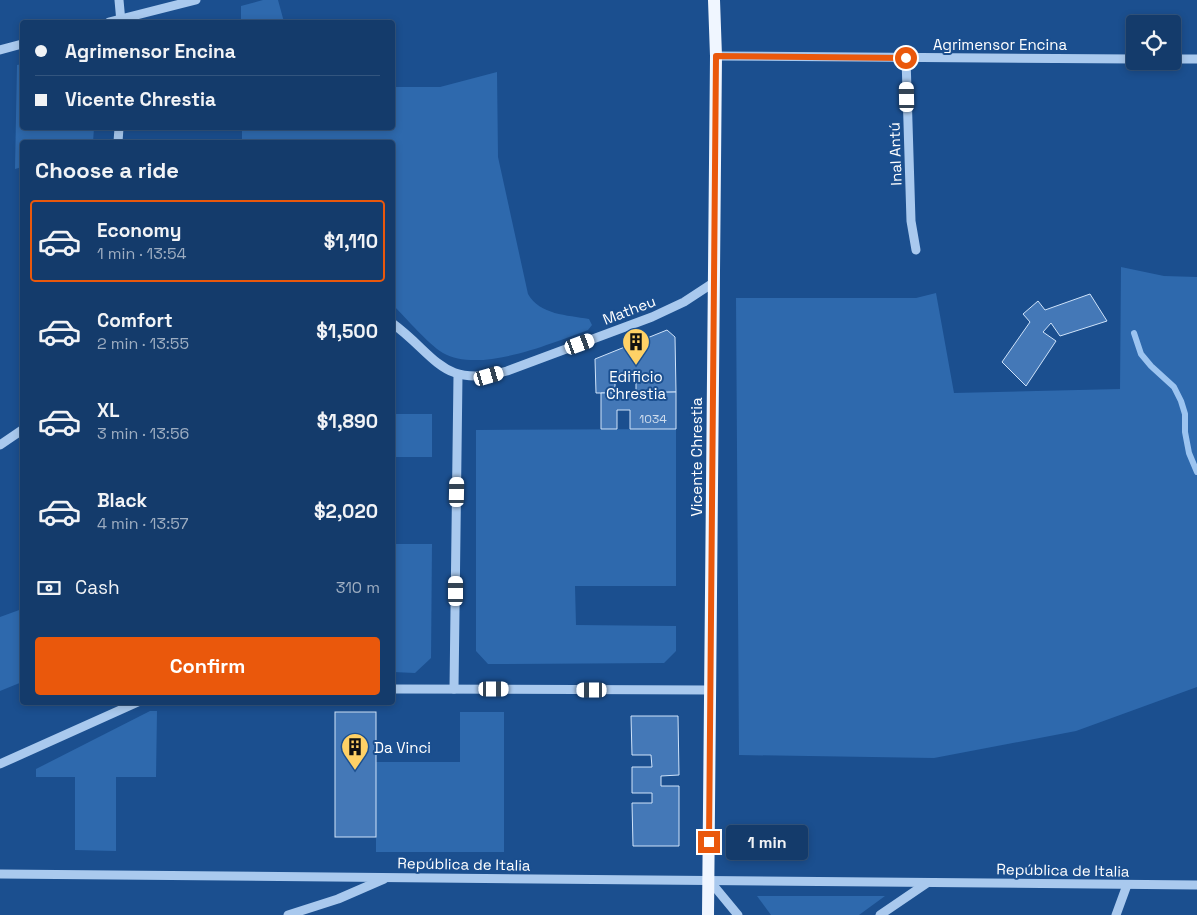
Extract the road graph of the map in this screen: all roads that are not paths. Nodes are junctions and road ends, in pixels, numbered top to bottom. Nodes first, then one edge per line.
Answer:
1 (119, 0) edge
2 (196, 0) edge
3 (714, 0) edge
4 (121, 20) edge
5 (125, 20) edge
6 (20, 45) edge
7 (0, 50) edge
8 (716, 56) junction
9 (906, 58) junction
10 (1126, 59) edge
11 (1181, 59) edge
12 (1197, 59) edge
13 (916, 250) dead end
14 (713, 283) junction
15 (395, 326) edge
16 (458, 375) junction
17 (20, 431) edge
18 (0, 445) edge
19 (395, 689) edge
20 (454, 689) junction
21 (710, 690) junction
22 (131, 705) edge
23 (0, 764) edge
24 (0, 874) edge
25 (388, 877) junction
26 (709, 880) junction
27 (928, 882) junction
28 (1127, 884) junction
29 (1197, 885) edge
30 (288, 915) edge
31 (708, 915) edge
32 (738, 915) edge
33 (880, 915) edge
34 (1116, 915) edge

1 - 4 street
2 - 5 street
3 - 8 main road, Vicente Chrestia
6 - 7 street
8 - 9 street, Agrimensor Encina
8 - 14 main road, Vicente Chrestia
9 - 10 street, Agrimensor Encina
9 - 13 street, Inal Antú
11 - 12 street
14 - 16 street, Matheu
14 - 21 main road, Vicente Chrestia
15 - 16 street, Matheu
16 - 20 street
17 - 18 street
19 - 20 street
20 - 21 street
21 - 26 main road, Vicente Chrestia
22 - 23 street
24 - 25 street, República de Italia
25 - 26 street, República de Italia
25 - 30 street
26 - 27 street, República de Italia
26 - 31 main road, Vicente Chrestia
26 - 32 street
27 - 28 street, República de Italia
27 - 33 street
28 - 29 street, República de Italia
28 - 34 street

